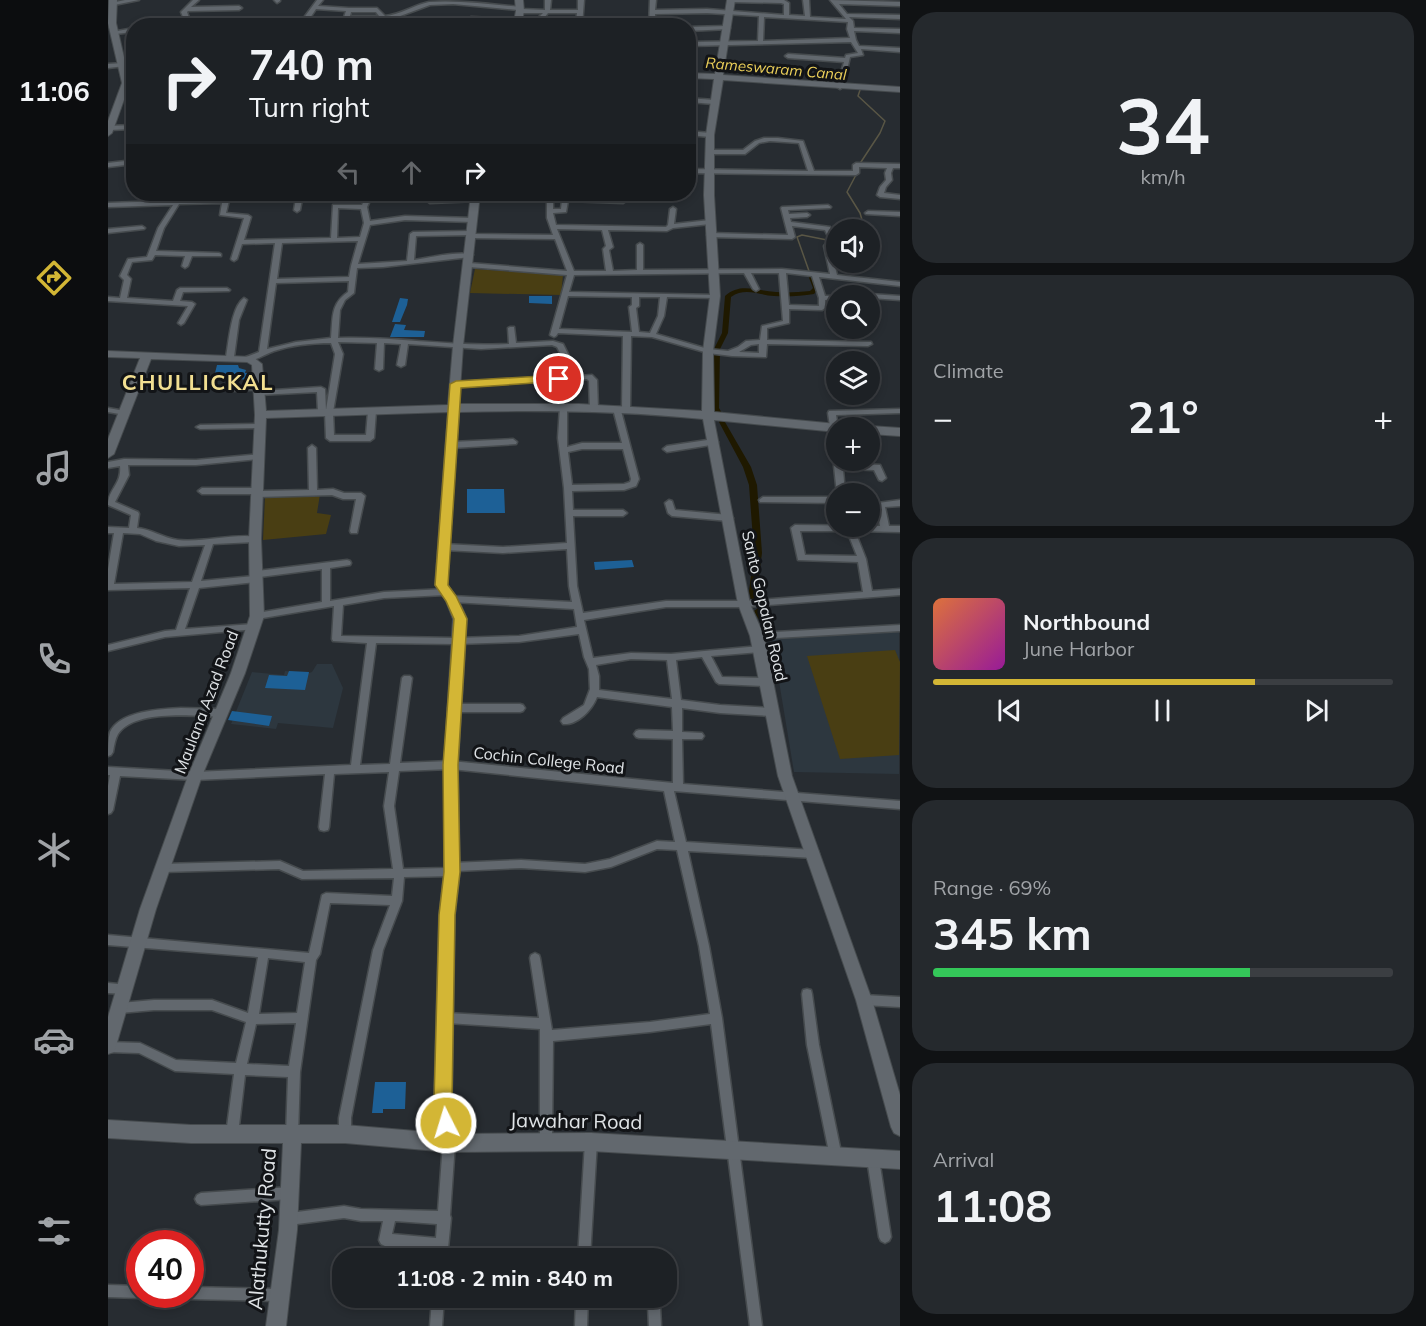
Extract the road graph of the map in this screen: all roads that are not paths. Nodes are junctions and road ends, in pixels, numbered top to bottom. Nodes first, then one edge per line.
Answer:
1 (136, 0) edge
2 (196, 0) edge
3 (320, 0) edge
4 (423, 0) edge
5 (519, 0) edge
6 (548, 0) edge
7 (581, 0) edge
8 (653, 0) edge
9 (731, 0) edge
10 (806, 0) edge
11 (452, 1) edge
12 (833, 1) edge
13 (113, 2) edge
14 (900, 4) edge
15 (314, 7) junction
16 (239, 8) dead end
17 (422, 8) junction
18 (188, 9) junction
19 (349, 10) junction
20 (520, 10) junction
21 (547, 11) junction
22 (580, 12) junction
23 (653, 12) junction
24 (730, 12) junction
25 (762, 15) junction
26 (787, 17) junction
27 (900, 17) edge
28 (185, 18) edge
29 (308, 18) edge
30 (347, 18) edge
31 (384, 18) joint
32 (519, 18) edge
33 (541, 18) edge
34 (580, 18) edge
35 (653, 18) edge
36 (848, 18) junction
37 (808, 19) junction
38 (728, 28) junction
39 (696, 29) edge
40 (850, 29) junction
41 (126, 31) edge
42 (900, 31) edge
43 (115, 32) junction
44 (854, 39) junction
45 (760, 43) junction
46 (696, 44) edge
47 (725, 45) junction
48 (857, 47) junction
49 (900, 50) edge
50 (788, 56) dead end
51 (845, 60) junction
52 (123, 64) junction
53 (108, 66) edge
54 (696, 75) edge
55 (721, 76) junction
56 (840, 86) junction
57 (126, 87) edge
58 (900, 90) edge
59 (696, 101) edge
60 (714, 102) junction
61 (126, 128) edge
62 (108, 130) edge
63 (696, 134) edge
64 (710, 135) junction
65 (710, 152) junction
66 (126, 163) edge
67 (108, 165) edge
68 (891, 166) junction
69 (900, 166) edge
70 (696, 171) edge
71 (811, 171) junction
72 (709, 172) junction
73 (900, 196) edge
74 (191, 201) edge
75 (225, 201) edge
76 (299, 201) edge
77 (367, 201) edge
78 (476, 201) edge
79 (550, 201) edge
80 (565, 201) edge
81 (177, 203) junction
82 (108, 205) edge
83 (364, 207) junction
84 (828, 207) dead end
85 (673, 209) dead end
86 (297, 210) dead end
87 (550, 211) junction
88 (868, 213) dead end
89 (900, 214) edge
90 (807, 215) dead end
91 (786, 216) junction
92 (367, 223) junction
93 (789, 224) junction
94 (671, 226) junction
95 (142, 228) dead end
96 (554, 228) junction
97 (604, 228) junction
98 (710, 229) junction
99 (472, 230) junction
100 (108, 231) edge
101 (558, 237) junction
102 (334, 238) junction
103 (361, 239) junction
104 (279, 241) junction
105 (240, 242) junction
106 (640, 244) dead end
107 (152, 253) junction
108 (189, 254) junction
109 (219, 255) dead end
110 (234, 259) dead end
111 (470, 260) junction
112 (410, 261) junction
113 (185, 266) dead end
114 (354, 266) junction
115 (640, 271) junction
116 (713, 271) junction
117 (746, 271) junction
118 (782, 271) junction
119 (610, 272) junction
120 (571, 273) junction
121 (815, 274) junction
122 (834, 276) junction
123 (352, 279) junction
124 (273, 281) junction
125 (900, 284) edge
126 (756, 289) dead end
127 (227, 290) dead end
128 (565, 294) junction
129 (635, 295) junction
130 (664, 296) junction
131 (715, 296) junction
132 (880, 297) edge
133 (822, 298) junction
134 (826, 298) edge
135 (900, 298) edge
136 (108, 299) edge
137 (123, 299) junction
138 (244, 300) dead end
139 (176, 303) junction
140 (786, 307) junction
141 (180, 323) dead end
142 (512, 328) dead end
143 (555, 331) junction
144 (627, 334) junction
145 (636, 334) junction
146 (652, 335) junction
147 (381, 340) junction
148 (334, 341) junction
149 (405, 341) junction
150 (763, 342) junction
151 (553, 343) junction
152 (868, 344) dead end
153 (513, 345) junction
154 (458, 346) junction
155 (263, 352) junction
156 (714, 352) junction
157 (108, 354) edge
158 (729, 354) dead end
159 (146, 357) junction
160 (230, 357) junction
161 (249, 359) junction
162 (401, 365) dead end
163 (379, 369) dead end
164 (577, 378) junction
165 (456, 384) junction
166 (232, 389) dead end
167 (259, 390) junction
168 (454, 407) junction
169 (563, 408) junction
170 (594, 409) junction
171 (622, 409) junction
172 (108, 410) edge
173 (372, 411) junction
174 (900, 411) edge
175 (326, 412) junction
176 (125, 413) junction
177 (708, 417) junction
178 (832, 417) edge
179 (261, 421) junction
180 (200, 427) dead end
181 (826, 427) edge
182 (880, 431) edge
183 (900, 432) edge
184 (513, 442) dead end
185 (714, 442) junction
186 (452, 445) junction
187 (626, 447) junction
188 (312, 448) dead end
189 (667, 449) dead end
190 (563, 451) junction
191 (108, 454) edge
192 (259, 456) junction
193 (124, 462) junction
194 (108, 465) edge
195 (879, 471) edge
196 (882, 478) dead end
197 (568, 488) junction
198 (202, 492) dead end
199 (257, 492) junction
200 (314, 492) junction
201 (763, 500) dead end
202 (826, 500) edge
203 (669, 503) dead end
204 (900, 503) edge
205 (881, 505) joint
206 (569, 513) junction
207 (623, 513) dead end
208 (729, 518) junction
209 (826, 527) edge
210 (880, 528) edge
211 (885, 528) junction
212 (900, 529) edge
213 (108, 530) edge
214 (120, 530) junction
215 (133, 530) junction
216 (354, 531) dead end
217 (854, 537) edge
218 (255, 539) junction
219 (210, 541) junction
220 (570, 546) junction
221 (444, 547) junction
222 (862, 558) junction
223 (347, 563) dead end
224 (327, 565) junction
225 (257, 577) junction
226 (195, 585) junction
227 (108, 587) edge
228 (900, 592) edge
229 (868, 594) junction
230 (448, 596) junction
231 (339, 603) junction
232 (744, 604) junction
233 (326, 605) junction
234 (578, 606) junction
235 (581, 617) junction
236 (255, 622) junction
237 (900, 628) edge
238 (583, 630) junction
239 (180, 632) junction
240 (372, 639) junction
241 (457, 642) junction
242 (758, 643) junction
243 (108, 648) edge
244 (705, 653) junction
245 (671, 657) junction
246 (592, 662) junction
247 (407, 678) dead end
248 (766, 682) junction
249 (594, 693) junction
250 (678, 702) junction
251 (453, 708) junction
252 (520, 708) dead end
253 (771, 712) junction
254 (221, 713) junction
255 (566, 721) dead end
256 (111, 730) edge
257 (639, 734) dead end
258 (678, 735) junction
259 (699, 736) dead end
260 (108, 752) edge
261 (450, 765) junction
262 (396, 767) junction
263 (355, 768) junction
264 (330, 770) junction
265 (112, 771) edge
266 (195, 776) junction
267 (673, 788) junction
268 (791, 798) junction
269 (900, 805) edge
270 (108, 810) edge
271 (324, 827) dead end
272 (681, 846) junction
273 (814, 854) junction
274 (162, 868) junction
275 (452, 870) junction
276 (399, 873) junction
277 (397, 901) junction
278 (108, 940) edge
279 (137, 942) junction
280 (264, 953) junction
281 (311, 958) junction
282 (535, 958) dead end
283 (108, 988) edge
284 (124, 989) junction
285 (807, 994) dead end
286 (864, 1000) junction
287 (900, 1002) edge
288 (120, 1008) junction
289 (303, 1018) junction
290 (447, 1018) junction
291 (716, 1018) junction
292 (251, 1019) junction
293 (546, 1030) junction
294 (108, 1041) edge
295 (108, 1046) edge
296 (240, 1070) junction
297 (294, 1072) junction
298 (900, 1127) edge
299 (108, 1129) edge
300 (232, 1134) junction
301 (345, 1134) junction
302 (292, 1135) junction
303 (546, 1140) junction
304 (591, 1142) junction
305 (449, 1143) junction
306 (731, 1150) junction
307 (836, 1157) junction
308 (873, 1159) junction
309 (900, 1160) edge
310 (290, 1193) junction
311 (201, 1199) dead end
312 (390, 1215) junction
313 (445, 1218) junction
314 (289, 1219) junction
315 (885, 1237) dead end
316 (442, 1245) junction
317 (442, 1248) edge
318 (585, 1248) edge
319 (108, 1291) edge
320 (126, 1292) edge
321 (204, 1293) edge
322 (280, 1294) junction
323 (437, 1308) edge
324 (582, 1308) edge
325 (654, 1308) edge
326 (276, 1326) edge
327 (436, 1326) edge
328 (581, 1326) edge
329 (655, 1326) edge
330 (756, 1326) edge

1 - 13 street
2 - 18 street
3 - 15 street
4 - 17 street
5 - 20 main road
6 - 21 street
7 - 22 street
8 - 23 street
9 - 24 main road, Santo Gopalan Road
9 - 26 street
10 - 37 street
11 - 17 street
11 - 20 street
12 - 14 street
12 - 36 street
13 - 43 main road
15 - 19 street
15 - 29 street
16 - 18 street
17 - 31 street
18 - 28 street
19 - 30 street
19 - 31 street
20 - 21 street
20 - 32 main road
21 - 22 street
21 - 33 street
22 - 34 street
23 - 24 street
23 - 35 street
24 - 25 street
24 - 38 main road, Santo Gopalan Road
25 - 26 street
25 - 45 street
26 - 37 street
27 - 36 street
36 - 37 street
36 - 40 street
38 - 39 street
38 - 47 main road, Santo Gopalan Road
40 - 42 street
40 - 44 street
41 - 43 street
43 - 52 main road
44 - 45 street
44 - 48 street
45 - 47 street
46 - 47 street
47 - 55 main road, Santo Gopalan Road
48 - 49 street
48 - 51 street
50 - 51 street
51 - 56 street
52 - 53 street
52 - 57 main road
54 - 55 main road
55 - 56 main road
55 - 60 main road, Santo Gopalan Road
56 - 58 main road
57 - 62 main road
59 - 60 street
60 - 64 main road, Santo Gopalan Road
61 - 62 street
63 - 64 street
64 - 65 main road, Santo Gopalan Road
65 - 71 street
65 - 72 main road, Santo Gopalan Road
66 - 67 street
68 - 69 street
68 - 71 street
68 - 73 street
70 - 72 street
71 - 72 street
72 - 98 main road, Santo Gopalan Road
74 - 81 street
75 - 105 street
76 - 86 street
77 - 83 street
78 - 99 main road
79 - 87 street
80 - 87 street
81 - 82 street
81 - 107 street
83 - 92 street
83 - 102 street
84 - 91 street
85 - 94 street
87 - 96 street
88 - 89 street
90 - 91 street
91 - 93 street
92 - 99 street
92 - 103 street
93 - 98 street
93 - 122 street
94 - 97 street
94 - 98 street
95 - 100 street
96 - 97 street
96 - 101 street
97 - 119 street
98 - 116 main road, Santo Gopalan Road
99 - 101 street
99 - 111 main road
99 - 112 street
101 - 120 street
102 - 103 street
102 - 104 street
103 - 114 street
104 - 105 street
104 - 124 street
105 - 110 street
106 - 115 street
107 - 108 street
107 - 137 street
108 - 109 street
108 - 113 street
111 - 112 street
111 - 120 street
111 - 154 main road
112 - 114 street
114 - 123 street
115 - 116 street
115 - 119 street
116 - 117 street
116 - 131 main road, Santo Gopalan Road
117 - 118 street
117 - 126 street
118 - 121 street
118 - 140 street
119 - 120 street
120 - 128 street
121 - 122 street
121 - 133 street
122 - 125 street
123 - 124 street
123 - 148 street
124 - 155 street
127 - 139 street
128 - 129 street
128 - 143 street
129 - 130 street
129 - 145 street
130 - 131 street
130 - 146 street
131 - 156 main road, Santo Gopalan Road
132 - 135 street
133 - 134 street
133 - 140 street
136 - 137 street
137 - 139 street
138 - 160 street
139 - 141 street
140 - 150 street
142 - 153 street
143 - 144 street
143 - 151 street
144 - 145 street
144 - 171 street
145 - 146 street
146 - 156 street
147 - 148 street
147 - 149 street
147 - 163 street
148 - 155 street
148 - 175 street
149 - 154 street
149 - 162 street
150 - 152 street
150 - 156 street
150 - 158 street
151 - 153 street
151 - 164 street
153 - 154 street
154 - 165 main road
155 - 161 street
156 - 177 main road, Santo Gopalan Road
157 - 159 main road
159 - 160 main road
159 - 176 main road
160 - 161 main road
161 - 167 main road, Maulana Azad Road
164 - 165 street
164 - 170 street
165 - 168 main road
166 - 167 street
167 - 175 street
167 - 179 main road, Maulana Azad Road
168 - 169 main road
168 - 173 main road
168 - 186 main road
169 - 170 main road
169 - 190 street
170 - 171 main road
171 - 177 main road
171 - 187 street
172 - 176 street
173 - 175 main road
173 - 175 street
174 - 178 street
175 - 179 main road
176 - 191 main road
177 - 181 main road
177 - 185 main road, Santo Gopalan Road
179 - 180 street
179 - 192 main road, Maulana Azad Road
182 - 183 main road
184 - 186 street
185 - 189 street
185 - 208 main road, Santo Gopalan Road
186 - 221 main road
187 - 190 street
187 - 197 street
188 - 200 street
190 - 197 street
192 - 193 street
192 - 199 main road, Maulana Azad Road
193 - 194 street
193 - 215 street
195 - 196 street
197 - 206 street
198 - 199 street
199 - 200 street
199 - 218 main road, Maulana Azad Road
200 - 216 street
201 - 202 street
203 - 208 street
204 - 205 street
205 - 211 street
206 - 207 street
206 - 220 street
208 - 232 main road, Santo Gopalan Road
209 - 222 street
210 - 211 street
211 - 212 street
213 - 214 street
214 - 215 street
214 - 227 street
215 - 219 street
217 - 222 street
218 - 219 street
218 - 225 main road, Maulana Azad Road
219 - 226 street
220 - 221 street
220 - 234 street
221 - 230 main road
222 - 229 street
223 - 224 street
224 - 225 street
224 - 233 street
225 - 226 street
225 - 236 main road, Maulana Azad Road
226 - 227 street
226 - 239 street
228 - 229 street
229 - 232 street
230 - 231 street
230 - 234 street
230 - 241 main road
231 - 233 street
231 - 240 street
232 - 235 street
232 - 242 main road, Santo Gopalan Road
233 - 236 street
234 - 235 street
235 - 238 street
236 - 239 street
236 - 254 main road, Maulana Azad Road
237 - 242 street
238 - 241 street
238 - 246 street
239 - 243 street
240 - 241 street
240 - 263 street
241 - 251 main road
242 - 244 street
242 - 248 main road, Santo Gopalan Road
244 - 245 street
244 - 248 street
245 - 246 street
245 - 250 street
246 - 249 street
247 - 262 street
248 - 253 main road, Santo Gopalan Road
249 - 250 street
249 - 255 street
250 - 253 street
250 - 258 street
251 - 252 street
251 - 261 main road
253 - 268 main road, Santo Gopalan Road
254 - 256 street
254 - 266 main road, Maulana Azad Road
256 - 260 street
257 - 258 street
258 - 259 street
258 - 267 street
261 - 262 street, Cochin College Road
261 - 267 street, Cochin College Road
261 - 275 main road
262 - 263 street, Cochin College Road
262 - 276 street
263 - 264 street, Cochin College Road
264 - 266 street, Cochin College Road
264 - 271 street
265 - 266 street, Cochin College Road
265 - 270 street
266 - 274 main road, Maulana Azad Road
267 - 268 street, Cochin College Road
267 - 272 street
268 - 269 street, Cochin College Road
268 - 273 main road, Santo Gopalan Road
272 - 273 street
272 - 275 street
272 - 291 street
273 - 286 main road, Santo Gopalan Road
274 - 276 street
274 - 279 main road, Maulana Azad Road
275 - 276 street
275 - 290 main road
276 - 277 street
277 - 281 street
277 - 301 street
278 - 279 street
279 - 280 street
279 - 284 main road, Maulana Azad Road
280 - 281 street
280 - 292 street
281 - 289 street
282 - 293 street
283 - 284 street
284 - 288 main road, Maulana Azad Road
285 - 307 street
286 - 287 street
286 - 298 main road, Santo Gopalan Road
288 - 292 street
288 - 294 main road, Maulana Azad Road
289 - 292 street
289 - 297 street
290 - 293 street
290 - 305 main road
291 - 293 street
291 - 306 street
292 - 296 street
293 - 303 street
294 - 295 main road, Maulana Azad Road
295 - 296 street
296 - 297 street
296 - 300 street
297 - 302 street
299 - 300 main road, Jawahar Road
300 - 302 main road, Jawahar Road
301 - 302 main road, Jawahar Road
301 - 305 main road, Jawahar Road
302 - 310 main road, Alathukutty Road
303 - 304 main road, Jawahar Road
303 - 305 main road, Jawahar Road
304 - 306 main road, Jawahar Road
304 - 318 street
305 - 313 street
306 - 307 main road, Jawahar Road
306 - 330 street
307 - 308 main road, Jawahar Road
308 - 309 main road, Jawahar Road
308 - 315 street
310 - 311 street
310 - 314 main road, Alathukutty Road
312 - 313 street
312 - 314 street
312 - 316 street
313 - 316 street
314 - 322 main road, Alathukutty Road
316 - 317 street
319 - 320 street
321 - 322 street
322 - 326 main road, Alathukutty Road
323 - 327 street
324 - 328 street
325 - 329 street

